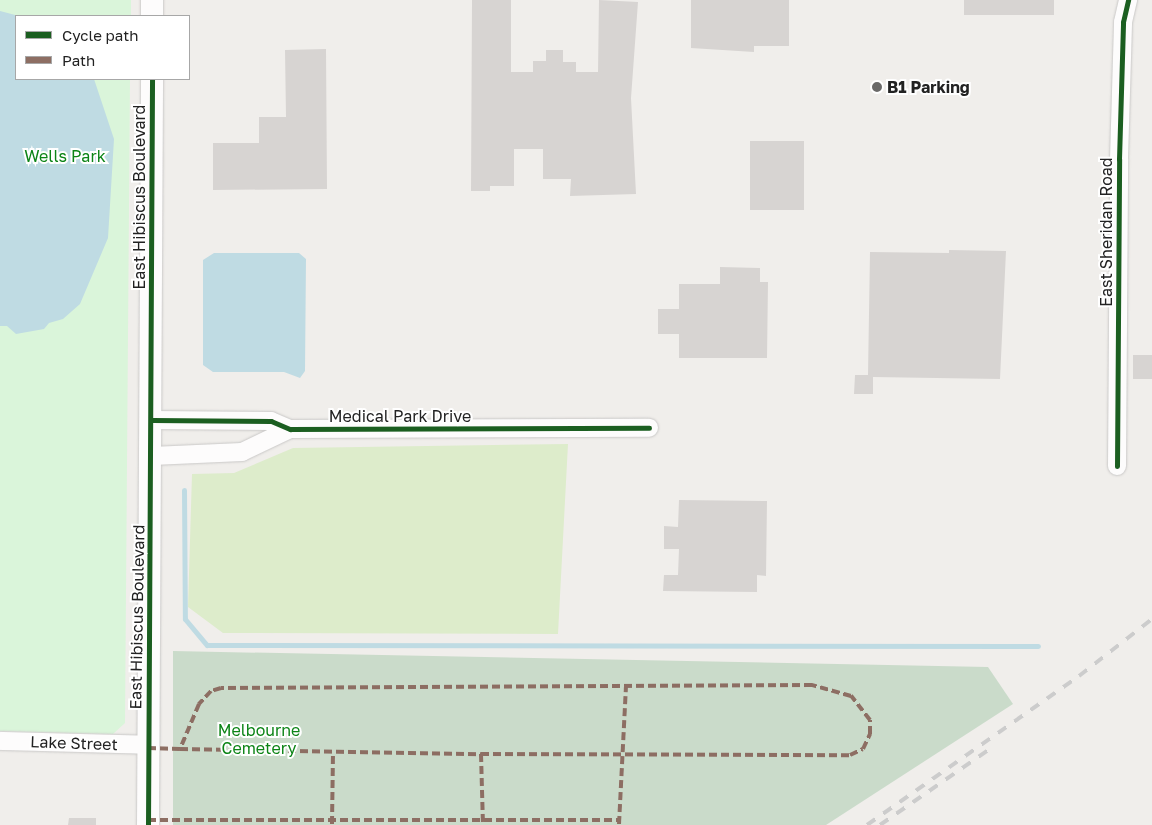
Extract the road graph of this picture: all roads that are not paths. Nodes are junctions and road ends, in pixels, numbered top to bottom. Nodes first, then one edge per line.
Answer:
1 (152, 0) edge
2 (1119, 0) edge
3 (1128, 0) edge
4 (152, 15) edge
5 (1123, 22) junction
6 (152, 80) edge
7 (152, 420) junction
8 (649, 428) dead end
9 (290, 429) junction
10 (152, 456) junction
11 (1117, 466) dead end
12 (0, 741) edge
13 (148, 745) junction
14 (148, 825) edge

1 - 4 street
2 - 5 street, East Sheridan Road
3 - 5 street, East Sheridan Road
5 - 11 street, East Sheridan Road
6 - 7 street, East Hibiscus Boulevard
7 - 9 street, Medical Park Drive
7 - 10 street, East Hibiscus Boulevard
8 - 9 street, Medical Park Drive
9 - 10 street, Medical Park Drive
10 - 13 street, East Hibiscus Boulevard
12 - 13 street, Lake Street
13 - 14 street, East Hibiscus Boulevard

